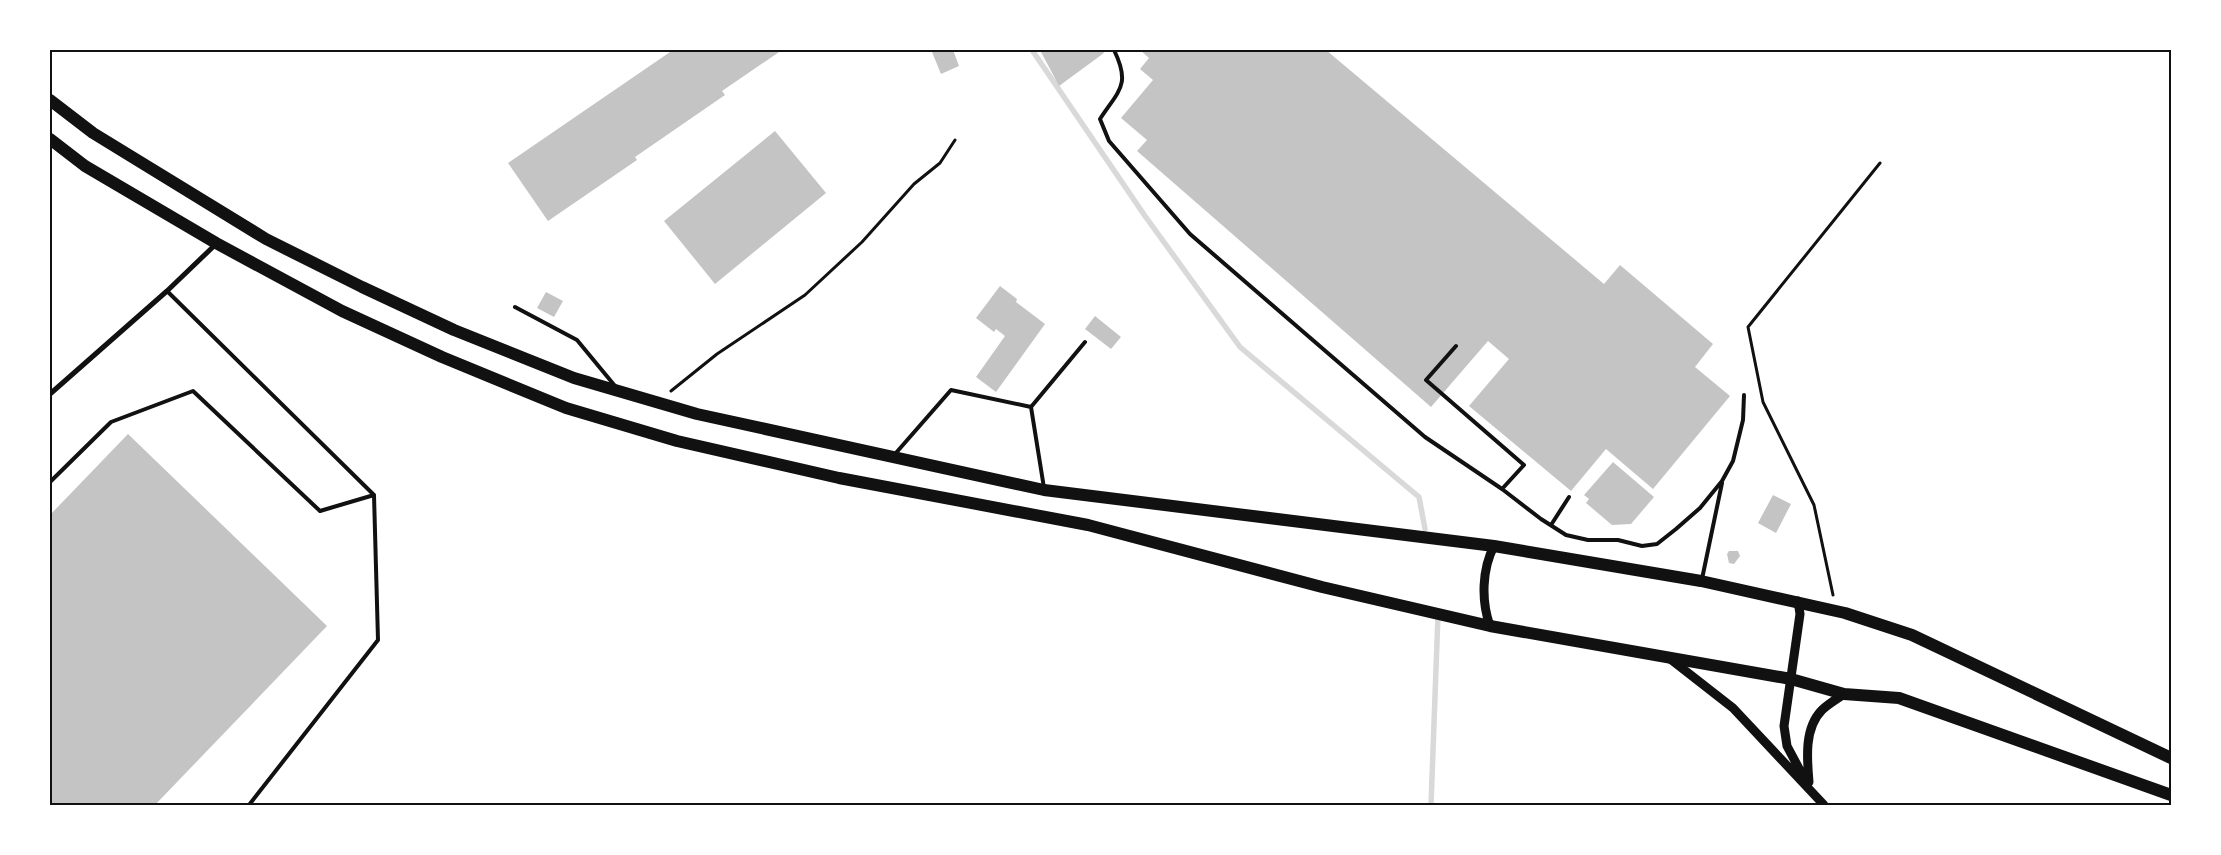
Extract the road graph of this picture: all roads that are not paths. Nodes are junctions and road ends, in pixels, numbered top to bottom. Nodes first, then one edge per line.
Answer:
1 (1114, 50) edge
2 (50, 100) edge
3 (50, 139) edge
4 (216, 243) junction
5 (167, 292) junction
6 (516, 307) dead end
7 (1085, 342) dead end
8 (1456, 346) dead end
9 (620, 392) junction
10 (50, 394) edge
11 (1744, 395) dead end
12 (1032, 408) junction
13 (893, 457) junction
14 (50, 482) edge
15 (1722, 482) junction
16 (1502, 489) junction
17 (1044, 490) junction
18 (374, 495) junction
19 (1569, 496) dead end
20 (1551, 526) junction
21 (1494, 546) junction
22 (1702, 581) junction
23 (1798, 601) junction
24 (1490, 626) junction
25 (1669, 658) junction
26 (1791, 679) junction
27 (1844, 694) junction
28 (2171, 758) edge
29 (1809, 787) junction
30 (2171, 795) edge
31 (249, 805) edge
32 (1824, 805) edge

1 - 16 lane
2 - 9 main road
3 - 4 main road
4 - 5 street
4 - 24 main road
5 - 10 street
5 - 18 lane
6 - 9 lane
7 - 12 lane
8 - 16 lane
9 - 13 main road
11 - 15 lane
12 - 13 lane
12 - 17 lane
13 - 17 main road
14 - 18 lane
15 - 20 lane
15 - 22 lane
16 - 20 lane
17 - 21 main road
18 - 31 lane
19 - 20 lane
21 - 22 main road
21 - 24 street
22 - 23 main road
23 - 26 street
23 - 28 main road
24 - 25 main road
25 - 26 main road
25 - 29 street
26 - 27 main road
26 - 29 street
27 - 29 street
27 - 30 main road
29 - 32 street

